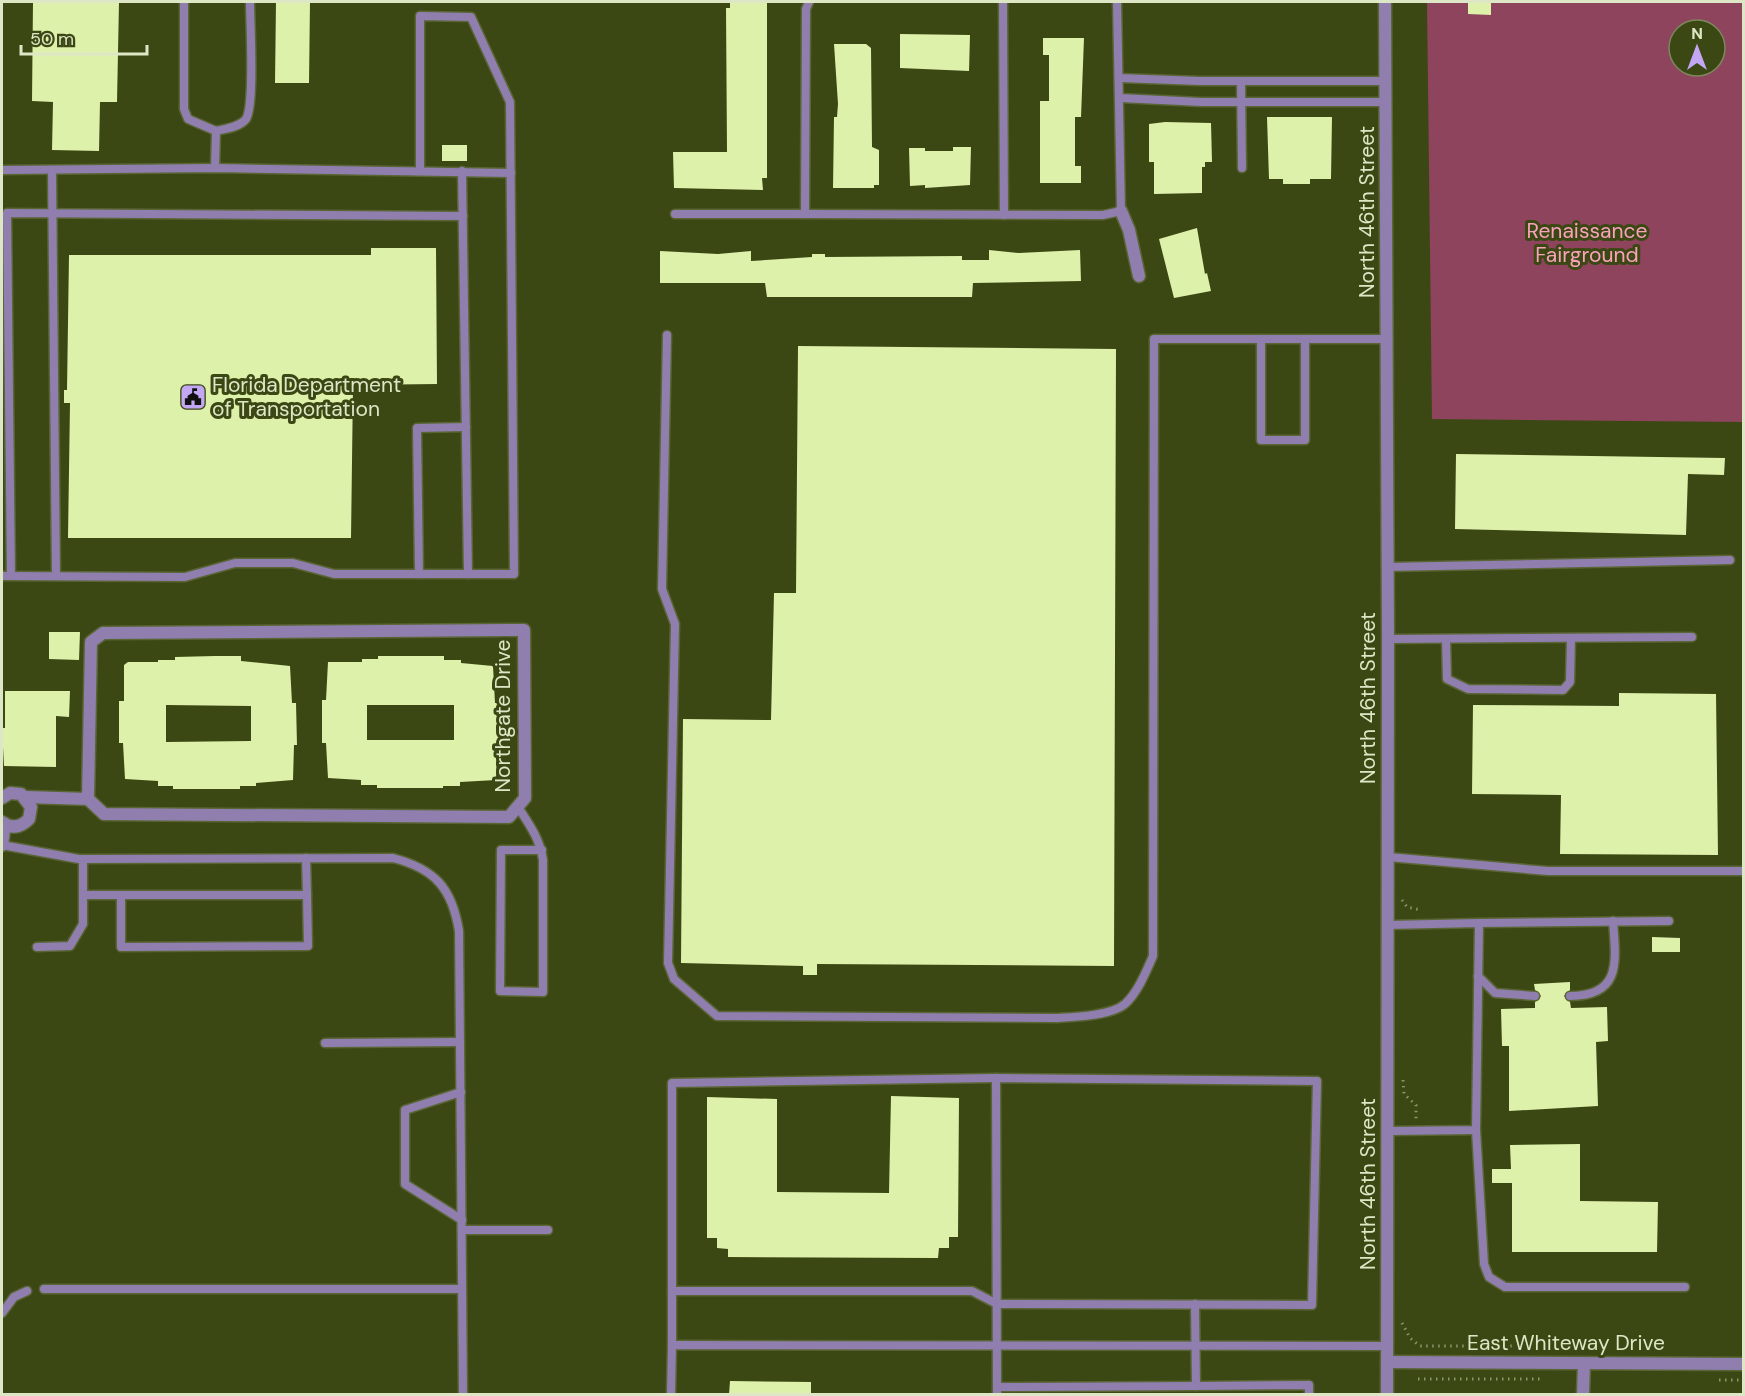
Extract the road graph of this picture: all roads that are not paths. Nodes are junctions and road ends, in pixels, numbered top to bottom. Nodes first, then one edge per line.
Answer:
1 (184, 2) edge
2 (250, 2) edge
3 (809, 2) edge
4 (1003, 2) edge
5 (1117, 2) edge
6 (1385, 2) edge
7 (1119, 78) junction
8 (1241, 81) junction
9 (1386, 81) junction
10 (1120, 98) junction
11 (1242, 102) junction
12 (1386, 102) junction
13 (216, 131) junction
14 (215, 168) junction
15 (1242, 168) dead end
16 (2, 170) edge
17 (52, 170) junction
18 (420, 170) junction
19 (462, 171) junction
20 (511, 172) junction
21 (1121, 211) junction
22 (52, 213) junction
23 (675, 214) dead end
24 (805, 214) junction
25 (1004, 215) junction
26 (463, 216) junction
27 (1139, 276) dead end
28 (667, 335) dead end
29 (1261, 339) junction
30 (1305, 339) junction
31 (1387, 339) junction
32 (466, 427) junction
33 (1730, 560) dead end
34 (1387, 567) junction
35 (419, 574) junction
36 (468, 574) junction
37 (2, 576) edge
38 (11, 576) junction
39 (56, 576) junction
40 (1692, 637) dead end
41 (1571, 638) junction
42 (1388, 639) junction
43 (1446, 639) junction
44 (26, 797) junction
45 (2, 798) edge
46 (88, 799) junction
47 (518, 807) junction
48 (3, 823) edge
49 (2, 845) edge
50 (542, 850) junction
51 (1388, 857) junction
52 (306, 858) junction
53 (83, 859) junction
54 (1743, 871) edge
55 (84, 895) junction
56 (121, 895) junction
57 (307, 895) junction
58 (1613, 921) junction
59 (1669, 921) dead end
60 (1479, 923) junction
61 (1388, 925) junction
62 (37, 947) dead end
63 (1478, 976) junction
64 (1535, 996) dead end
65 (1570, 996) dead end
66 (460, 1042) junction
67 (325, 1043) dead end
68 (996, 1078) junction
69 (461, 1092) junction
70 (1476, 1130) junction
71 (1388, 1131) junction
72 (462, 1220) junction
73 (462, 1230) junction
74 (548, 1230) dead end
75 (1685, 1287) dead end
76 (462, 1288) junction
77 (44, 1289) dead end
78 (27, 1290) dead end
79 (672, 1291) junction
80 (997, 1304) junction
81 (1195, 1304) junction
82 (2, 1313) edge
83 (672, 1345) junction
84 (997, 1346) junction
85 (1388, 1346) junction
86 (1195, 1347) junction
87 (1387, 1362) junction
88 (1584, 1364) junction
89 (1743, 1364) edge
90 (1198, 1389) edge
91 (997, 1391) edge
92 (463, 1395) edge
93 (671, 1395) edge
94 (1309, 1395) edge
95 (1387, 1395) edge
96 (1583, 1395) edge

1 - 13 lane
2 - 13 lane
3 - 24 lane
4 - 25 lane
5 - 7 lane
6 - 9 street, North 46th Street
7 - 8 lane
7 - 10 lane
8 - 9 lane
8 - 11 lane
9 - 12 street, North 46th Street
10 - 11 lane
10 - 21 lane
11 - 12 lane
11 - 15 lane
12 - 31 street, North 46th Street
13 - 14 lane
14 - 17 lane
14 - 18 lane
16 - 17 lane
17 - 22 lane
18 - 19 lane
18 - 20 lane
19 - 20 lane
19 - 26 lane
20 - 36 lane
21 - 25 lane
21 - 27 street
22 - 26 lane
22 - 38 lane
22 - 39 lane
23 - 24 lane
24 - 25 lane
26 - 32 lane
28 - 29 lane
29 - 30 lane
29 - 30 lane
30 - 31 lane
31 - 34 street, North 46th Street
32 - 35 lane
32 - 36 lane
33 - 34 lane
34 - 42 street, North 46th Street
35 - 36 lane
35 - 39 lane
37 - 38 lane
38 - 39 lane
40 - 41 lane
41 - 43 lane
41 - 43 lane
42 - 43 lane
42 - 51 street, North 46th Street
44 - 45 street
44 - 46 street
44 - 48 street
46 - 47 street, Northgate Drive
46 - 47 street, Northgate Drive
47 - 50 lane
48 - 49 street
49 - 53 lane
50 - 50 lane
51 - 54 lane
51 - 61 street, North 46th Street
52 - 53 lane
52 - 57 lane
52 - 66 lane
53 - 55 lane
55 - 56 lane
55 - 62 lane
56 - 57 lane
56 - 57 lane
58 - 59 lane
58 - 60 lane
58 - 65 lane
60 - 61 lane
60 - 63 lane
61 - 71 street, North 46th Street
63 - 64 lane
63 - 70 lane
66 - 67 lane
66 - 69 lane
68 - 79 lane
68 - 80 lane
68 - 81 lane
69 - 72 lane
69 - 72 lane
70 - 71 lane
70 - 75 lane
71 - 85 street, North 46th Street
72 - 73 lane
73 - 74 lane
73 - 76 lane
76 - 77 lane
76 - 92 lane
78 - 82 lane
79 - 80 lane
79 - 83 lane
80 - 81 lane
80 - 84 lane
81 - 86 lane
83 - 84 lane
83 - 93 lane
84 - 86 lane
84 - 91 lane
85 - 86 lane
85 - 87 street, North 46th Street
86 - 90 lane
87 - 88 street, East Whiteway Drive
87 - 95 street, North 46th Street
88 - 89 street, East Whiteway Drive
88 - 96 street
90 - 91 lane
90 - 94 lane

